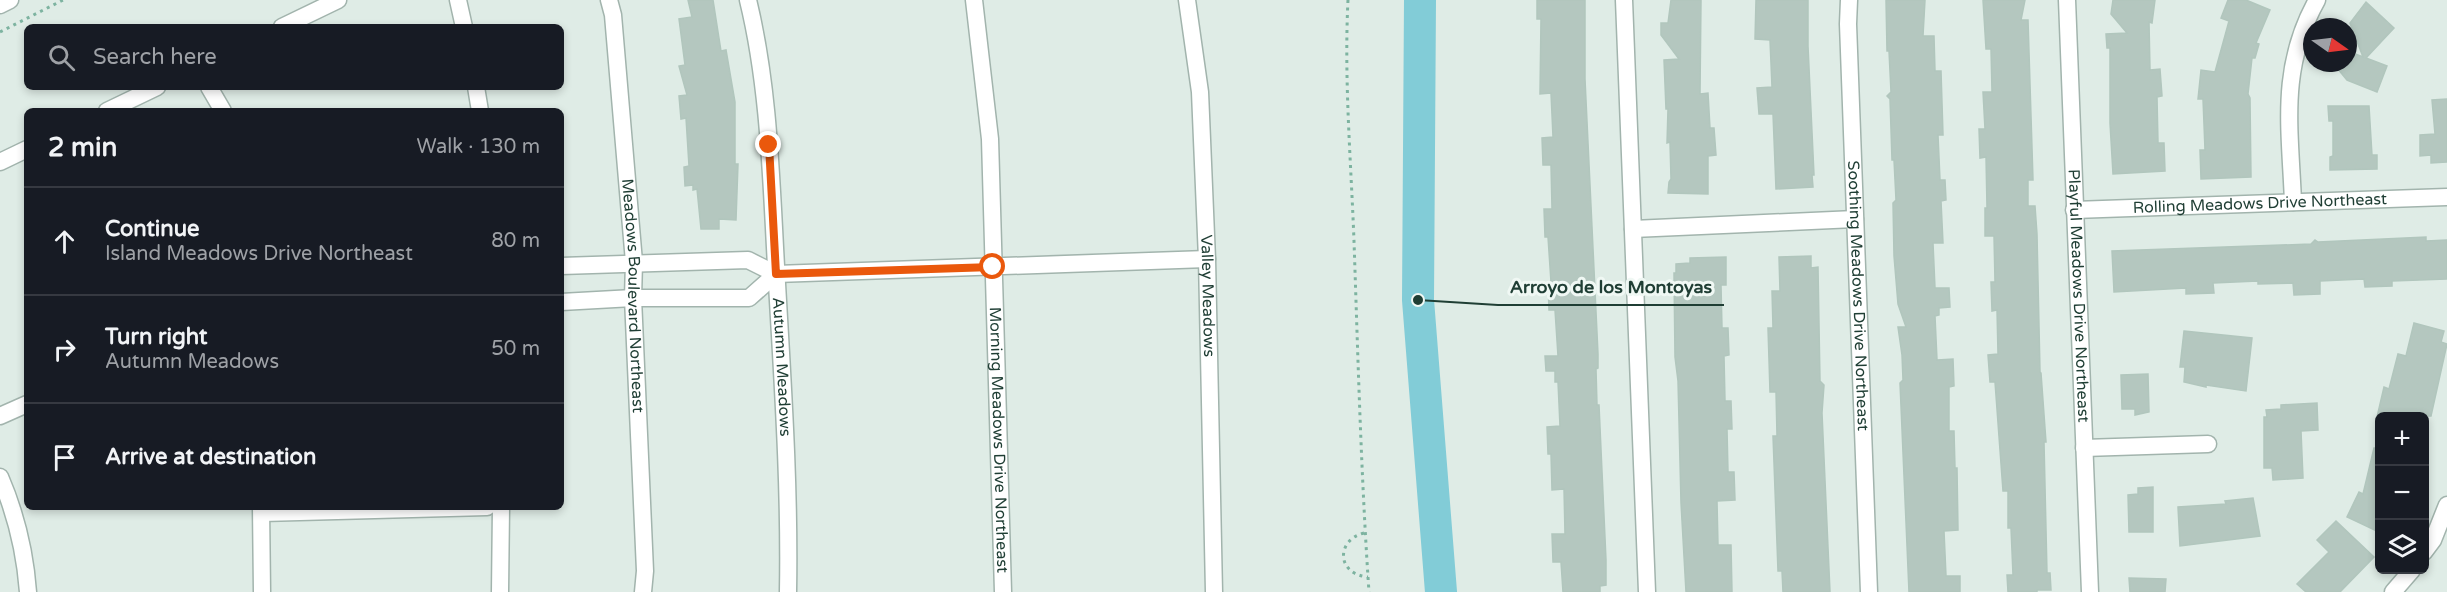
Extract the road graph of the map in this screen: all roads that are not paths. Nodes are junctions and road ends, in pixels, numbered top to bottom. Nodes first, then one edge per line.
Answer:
1 (10, 0) edge
2 (338, 0) edge
3 (458, 0) edge
4 (609, 0) edge
5 (748, 0) edge
6 (974, 0) edge
7 (1187, 0) edge
8 (1624, 0) edge
9 (1849, 0) edge
10 (2067, 0) edge
11 (2317, 0) edge
12 (0, 5) edge
13 (288, 24) edge
14 (463, 24) edge
15 (152, 90) edge
16 (211, 90) edge
17 (477, 90) edge
18 (113, 108) edge
19 (221, 108) edge
20 (480, 108) edge
21 (24, 150) edge
22 (0, 162) edge
23 (2447, 197) edge
24 (2293, 202) junction
25 (2074, 210) junction
26 (1855, 219) junction
27 (1633, 228) junction
28 (1207, 259) junction
29 (634, 262) junction
30 (564, 266) edge
31 (993, 267) junction
32 (776, 274) junction
33 (633, 298) junction
34 (564, 302) edge
35 (24, 405) edge
36 (0, 416) edge
37 (2208, 444) dead end
38 (2084, 448) junction
39 (0, 477) edge
40 (2447, 505) edge
41 (262, 510) edge
42 (501, 510) edge
43 (2429, 545) edge
44 (2409, 574) edge
45 (28, 592) edge
46 (262, 592) edge
47 (500, 592) edge
48 (643, 592) edge
49 (788, 592) edge
50 (1003, 592) edge
51 (1214, 592) edge
52 (1647, 592) edge
53 (1869, 592) edge
54 (2090, 592) edge
55 (2393, 592) edge

1 - 12 street
2 - 13 street
3 - 14 street
4 - 29 street, Meadows Boulevard Northeast
5 - 32 street, Autumn Meadows
6 - 31 street, Morning Meadows Drive Northeast
7 - 28 street, Valley Meadows
8 - 27 street
9 - 26 street, Soothing Meadows Drive Northeast
10 - 25 street, Playful Meadows Drive Northeast
11 - 24 street
15 - 18 street
16 - 19 street
17 - 20 street
21 - 22 street
23 - 24 street, Rolling Meadows Drive Northeast
24 - 25 street, Rolling Meadows Drive Northeast
25 - 38 street, Playful Meadows Drive Northeast
26 - 27 street
26 - 53 street, Soothing Meadows Drive Northeast
27 - 52 street
28 - 31 street
28 - 51 street, Valley Meadows
29 - 30 street
29 - 32 street
29 - 33 street, Meadows Boulevard Northeast
31 - 32 street
31 - 50 street, Morning Meadows Drive Northeast
32 - 33 street
32 - 49 street, Autumn Meadows
33 - 34 street
33 - 48 street, Meadows Boulevard Northeast
35 - 36 street
37 - 38 street
38 - 54 street, Playful Meadows Drive Northeast
39 - 45 street
40 - 43 street
41 - 46 street
42 - 47 street
44 - 55 street

